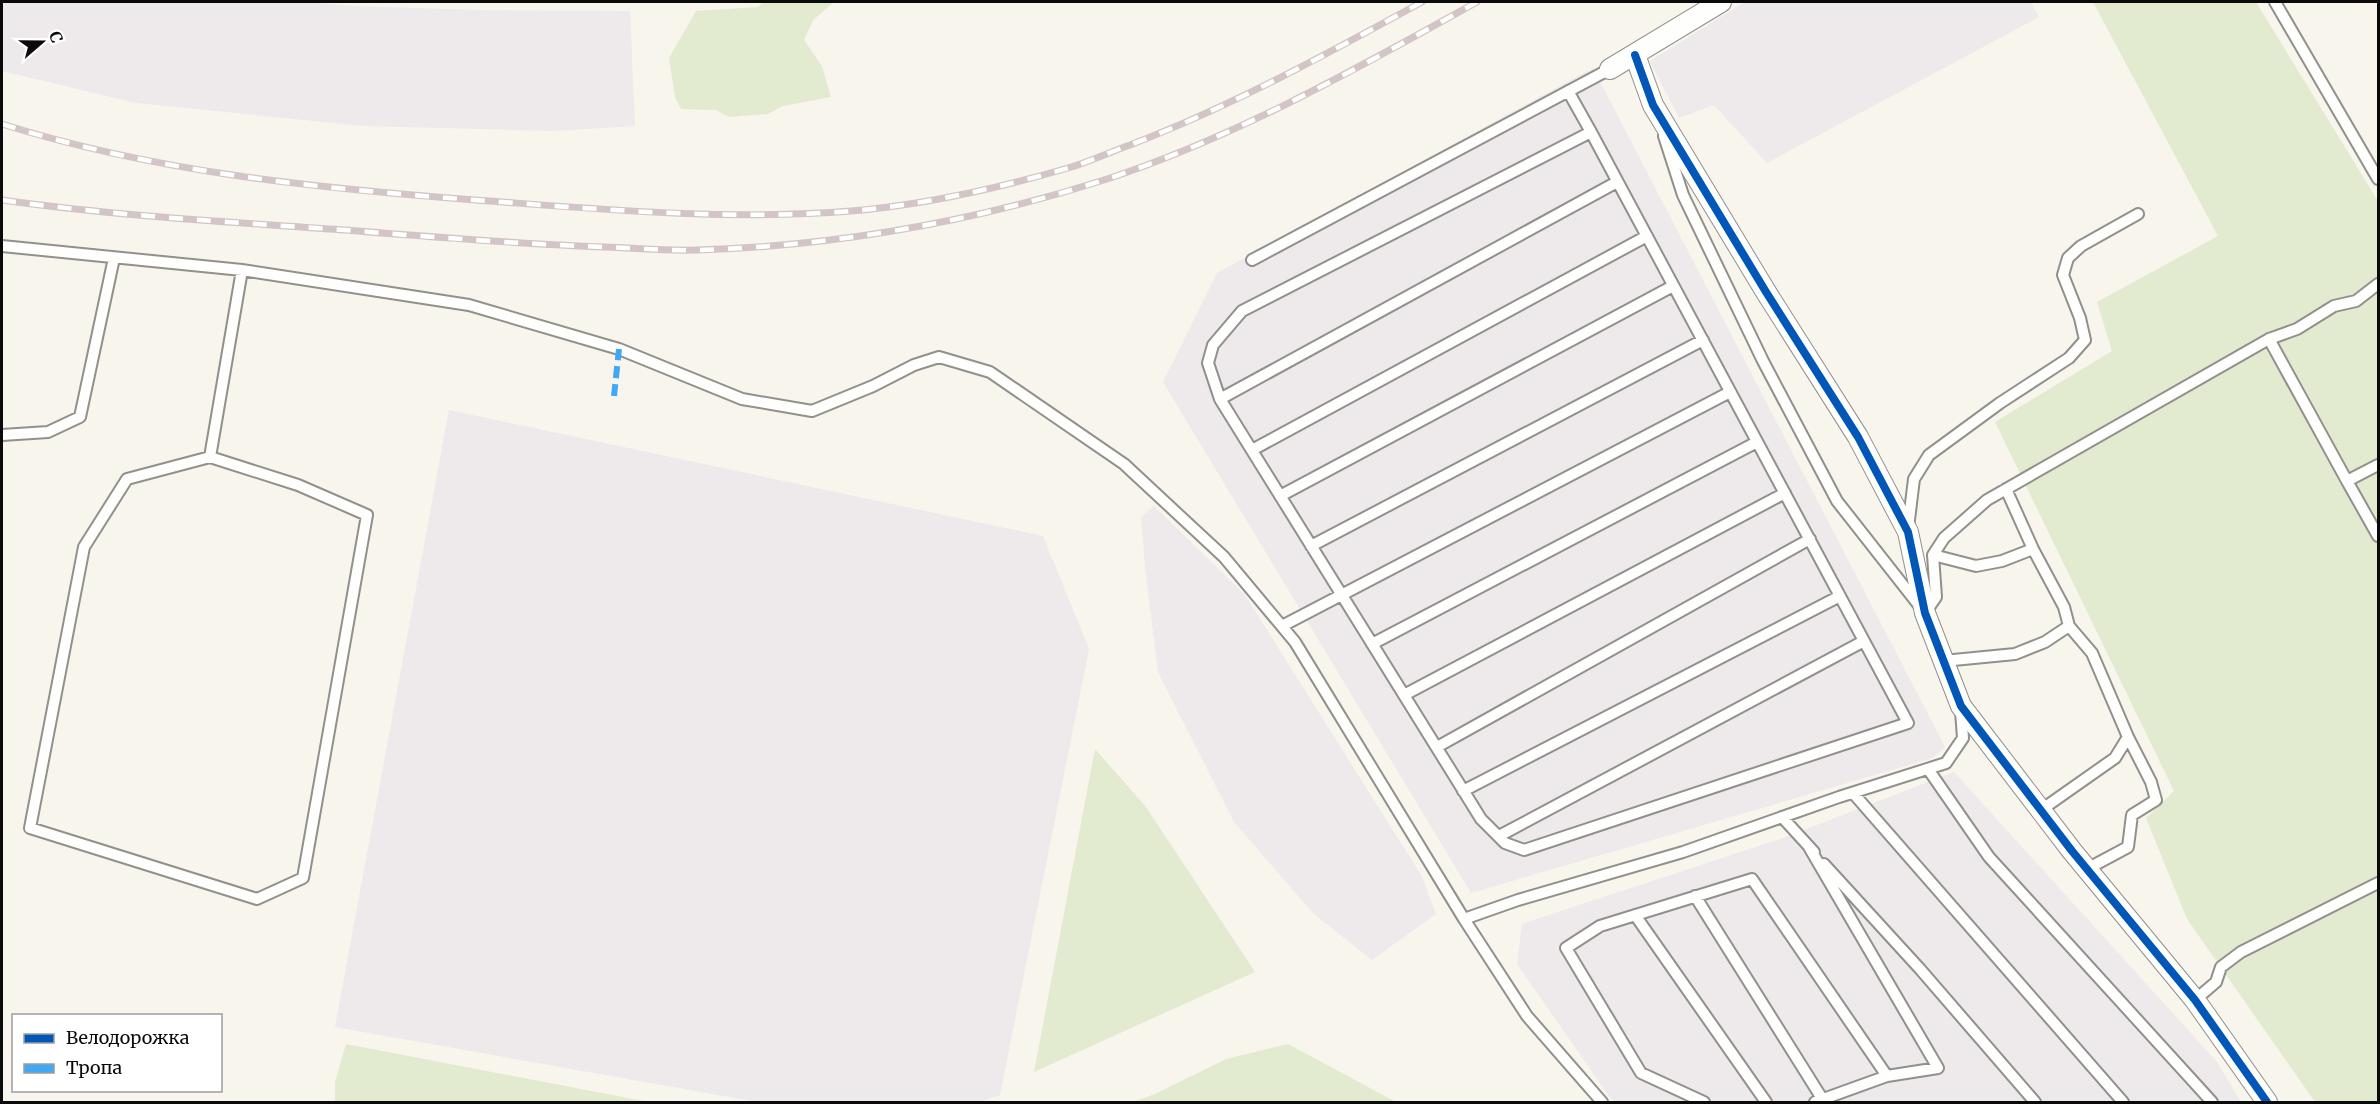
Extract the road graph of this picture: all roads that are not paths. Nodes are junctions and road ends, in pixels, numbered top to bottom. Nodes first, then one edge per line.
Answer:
1 (1721, 2) edge
2 (2275, 2) edge
3 (1635, 55) junction
4 (1610, 69) joint
5 (1568, 91) junction
6 (1653, 105) junction
7 (1591, 132) junction
8 (2379, 179) edge
9 (1617, 182) junction
10 (2138, 214) dead end
11 (1647, 236) junction
12 (2, 246) edge
13 (114, 258) junction
14 (1252, 260) dead end
15 (242, 270) junction
16 (2379, 284) edge
17 (1673, 286) junction
18 (2269, 339) junction
19 (1703, 340) junction
20 (1730, 392) junction
21 (1220, 399) junction
22 (2, 435) edge
23 (1757, 442) junction
24 (1252, 450) junction
25 (210, 457) junction
26 (2379, 465) edge
27 (2347, 481) junction
28 (2006, 489) junction
29 (1785, 493) junction
30 (1280, 496) junction
31 (1908, 532) junction
32 (2379, 536) edge
33 (1810, 539) junction
34 (1311, 546) junction
35 (2033, 549) junction
36 (1933, 555) junction
37 (1341, 594) junction
38 (1840, 596) junction
39 (1925, 613) junction
40 (1282, 626) junction
41 (2069, 626) junction
42 (1864, 641) junction
43 (1372, 644) junction
44 (1943, 661) junction
45 (1404, 695) junction
46 (1961, 706) junction
47 (2128, 736) junction
48 (1437, 747) junction
49 (1928, 769) junction
50 (1464, 791) junction
51 (1853, 793) junction
52 (2041, 810) junction
53 (1782, 817) junction
54 (1498, 836) junction
55 (1809, 847) junction
56 (2087, 869) junction
57 (2379, 883) edge
58 (1695, 896) junction
59 (1635, 915) junction
60 (1464, 919) junction
61 (2195, 1000) junction
62 (1887, 1076) junction
63 (1819, 1101) edge
64 (1602, 1102) edge
65 (1704, 1102) edge
66 (1766, 1102) edge
67 (2035, 1102) edge
68 (2123, 1102) edge
69 (2212, 1102) edge
70 (2267, 1102) edge

1 - 3 street
2 - 8 lane
3 - 4 street
3 - 6 street
4 - 5 lane
5 - 7 lane
5 - 14 lane
6 - 31 street
6 - 39 lane
7 - 9 lane
7 - 21 lane
9 - 11 lane
9 - 21 lane
10 - 31 lane
11 - 17 lane
11 - 24 lane
12 - 13 lane
13 - 15 lane
13 - 22 lane
15 - 25 lane
15 - 40 lane
16 - 18 lane
17 - 19 lane
17 - 30 lane
18 - 27 lane
18 - 28 lane
19 - 20 lane
19 - 34 lane
20 - 23 lane
20 - 37 lane
21 - 24 lane
23 - 29 lane
23 - 43 lane
24 - 30 lane
25 - 25 lane
26 - 27 lane
27 - 32 lane
28 - 35 lane
28 - 36 lane
29 - 33 lane
29 - 45 lane
30 - 34 lane
31 - 39 street
33 - 38 lane
33 - 48 lane
34 - 37 lane
35 - 36 lane
35 - 41 lane
36 - 39 lane
37 - 40 lane
37 - 43 lane
38 - 42 lane
38 - 50 lane
39 - 44 street
40 - 60 lane
41 - 44 lane
41 - 47 lane
42 - 54 lane
42 - 54 lane
43 - 45 lane
44 - 46 street
45 - 48 lane
46 - 49 lane
46 - 52 street
47 - 52 lane
47 - 56 lane
48 - 50 lane
49 - 51 lane
49 - 69 lane
50 - 54 lane
51 - 53 lane
51 - 68 lane
52 - 56 street
53 - 55 lane
53 - 60 lane
55 - 62 lane
55 - 67 lane
56 - 61 street
57 - 61 lane
58 - 59 lane
58 - 62 lane
58 - 63 lane
59 - 65 lane
59 - 66 lane
60 - 64 lane
61 - 70 street
62 - 63 lane

